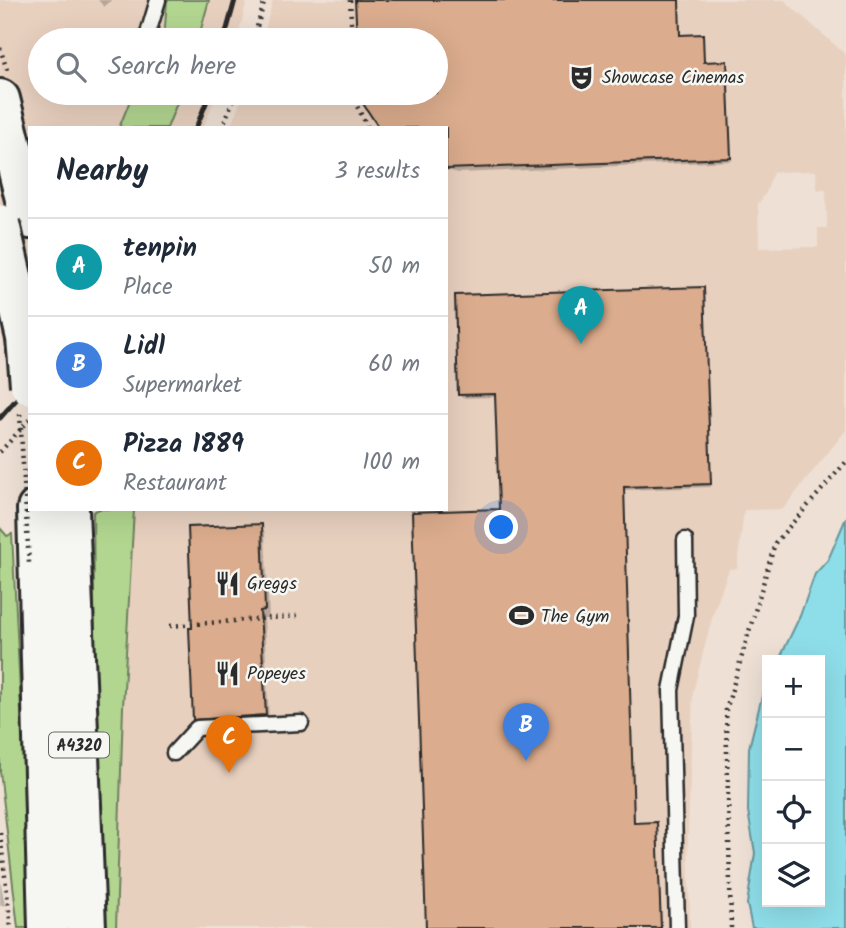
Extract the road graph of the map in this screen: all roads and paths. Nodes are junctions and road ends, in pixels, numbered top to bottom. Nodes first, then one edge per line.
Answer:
1 (158, 0) edge
2 (265, 0) edge
3 (350, 0) edge
4 (150, 28) edge
5 (257, 28) edge
6 (351, 28) edge
7 (0, 99) edge
8 (231, 105) edge
9 (356, 105) edge
10 (223, 126) edge
11 (367, 126) edge
12 (28, 211) edge
13 (0, 224) edge
14 (28, 362) edge
15 (28, 421) edge
16 (0, 452) edge
17 (846, 462) edge
18 (38, 511) edge
19 (68, 511) edge
20 (685, 540) dead end
21 (55, 563) junction
22 (297, 616) dead end
23 (170, 626) dead end
24 (301, 723) dead end
25 (174, 753) dead end
26 (0, 834) edge
27 (11, 928) edge
28 (48, 928) edge
29 (86, 928) edge
30 (677, 928) edge
31 (731, 928) edge

1 - 4 lane
2 - 5 path
3 - 6 path
7 - 12 main road
8 - 10 path
9 - 11 path
13 - 14 main road, bridge
15 - 16 path
17 - 31 path
18 - 21 main road, A4320
19 - 21 main road, A4320
20 - 30 lane
21 - 28 main road, A4320
21 - 29 main road, A4320
22 - 23 path
24 - 25 lane
26 - 27 path

